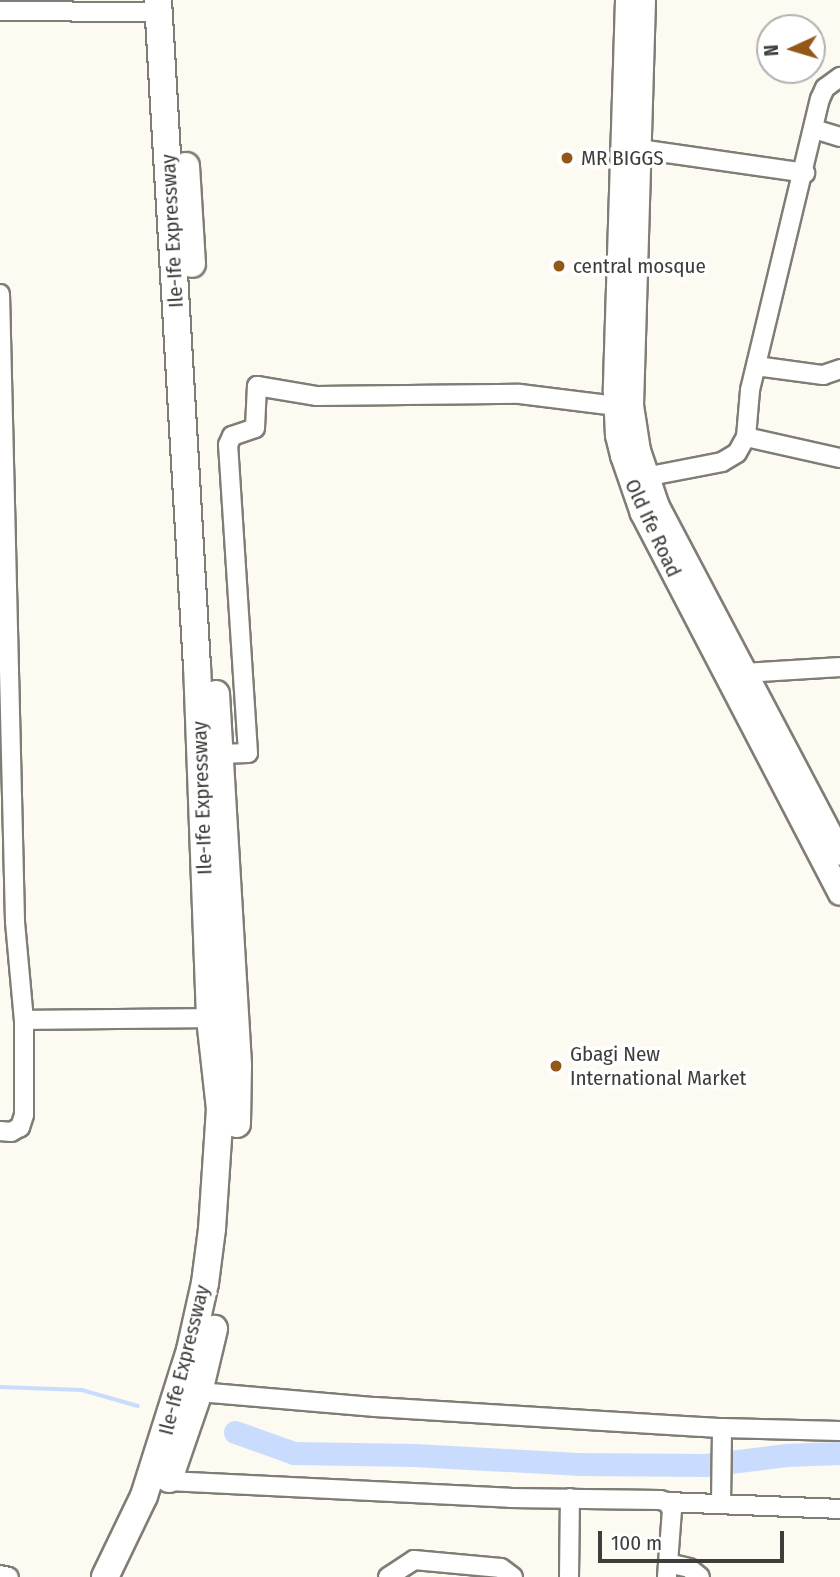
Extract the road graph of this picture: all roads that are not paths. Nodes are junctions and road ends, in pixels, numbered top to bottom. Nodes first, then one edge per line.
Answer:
1 (627, 0) edge
2 (643, 0) edge
3 (164, 4) edge
4 (0, 11) edge
5 (634, 48) junction
6 (840, 77) edge
7 (814, 129) junction
8 (840, 137) edge
9 (639, 149) junction
10 (805, 173) junction
11 (0, 294) edge
12 (756, 366) junction
13 (840, 369) edge
14 (616, 405) junction
15 (746, 437) junction
16 (1, 458) edge
17 (840, 458) edge
18 (645, 477) junction
19 (840, 667) edge
20 (745, 673) junction
21 (219, 754) junction
22 (798, 791) junction
23 (840, 853) edge
24 (840, 893) edge
25 (8, 922) edge
26 (210, 1018) junction
27 (24, 1020) junction
28 (0, 1131) edge
29 (199, 1392) junction
30 (722, 1431) junction
31 (840, 1431) edge
32 (168, 1481) junction
33 (570, 1498) junction
34 (721, 1501) junction
35 (667, 1502) junction
36 (840, 1508) edge
37 (668, 1570) edge
38 (0, 1574) edge
39 (9, 1577) edge
40 (105, 1577) edge
41 (126, 1577) edge
42 (388, 1577) edge
43 (513, 1577) edge
44 (569, 1577) edge
45 (700, 1577) edge

1 - 5 main road, Old Ife Road
2 - 5 main road, Old Ife Road
3 - 4 street
3 - 21 highway, Ile-Ife Expressway
3 - 26 highway, Ile-Ife Expressway
5 - 9 main road, Old Ife Road
5 - 14 main road, Old Ife Road
6 - 7 street
7 - 8 street
7 - 10 street
9 - 10 street
9 - 18 main road, Old Ife Road
10 - 12 street
11 - 16 street
12 - 13 street
12 - 15 street
14 - 21 street
14 - 22 main road, Old Ife Road
15 - 17 street
15 - 18 street
16 - 25 street
18 - 20 main road, Old Ife Road
19 - 20 street
20 - 22 main road, Old Ife Road
21 - 29 highway, Ile-Ife Expressway
22 - 23 main road, Old Ife Road
22 - 24 main road, Old Ife Road
25 - 27 street
26 - 27 street
26 - 40 highway, Ile-Ife Expressway
27 - 28 street
29 - 30 street
29 - 32 highway, Ile-Ife Expressway
30 - 31 street
30 - 34 street
32 - 33 street
32 - 41 highway, Ile-Ife Expressway
33 - 35 street
33 - 44 street
34 - 35 street
34 - 36 street
35 - 37 street
37 - 45 street
38 - 39 street
42 - 43 street

